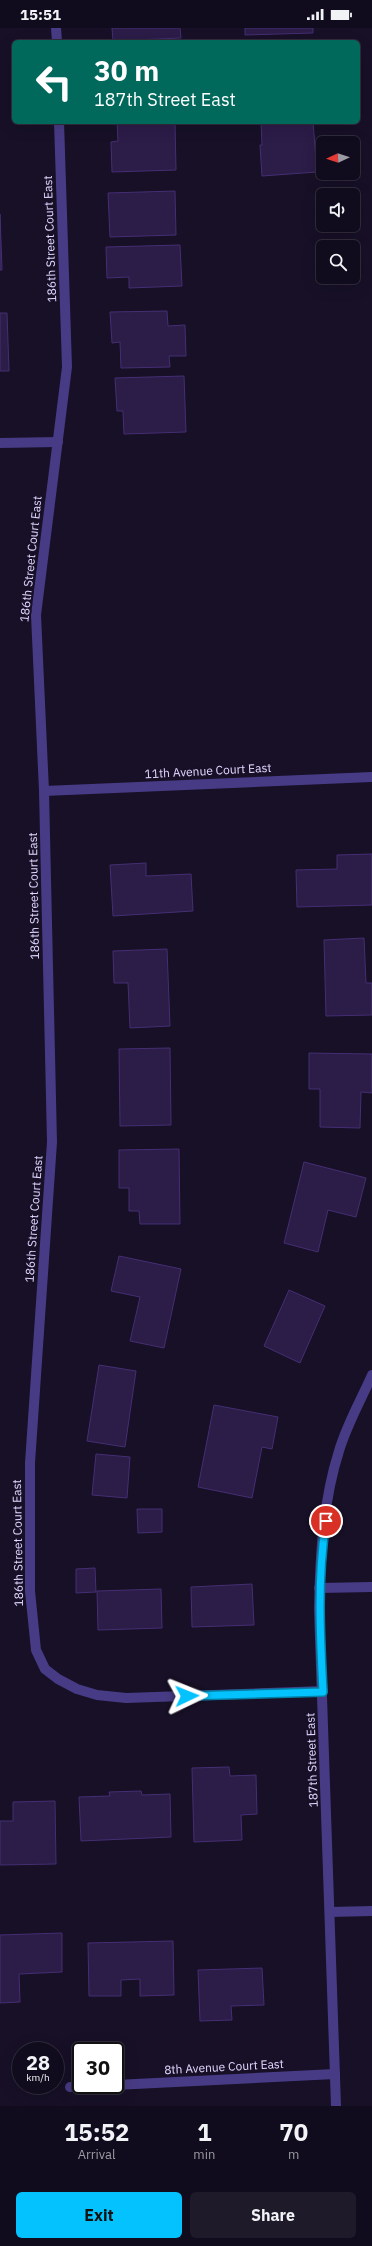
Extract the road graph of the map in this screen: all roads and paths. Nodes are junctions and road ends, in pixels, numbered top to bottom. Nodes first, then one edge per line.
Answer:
1 (56, 28) edge
2 (57, 40) edge
3 (59, 124) edge
4 (58, 442) junction
5 (0, 443) edge
6 (372, 777) edge
7 (44, 791) junction
8 (372, 1375) edge
9 (372, 1587) edge
10 (319, 1588) junction
11 (323, 1692) junction
12 (372, 1911) edge
13 (330, 1912) junction
14 (335, 2074) junction
15 (124, 2085) edge
16 (336, 2106) edge

1 - 2 street
3 - 4 street, 186th Street Court East
4 - 5 street
4 - 7 street, 186th Street Court East
6 - 7 street, 11th Avenue Court East
7 - 11 street, 186th Street Court East
8 - 10 street, 187th Street East
9 - 10 street
10 - 11 street, 187th Street East
11 - 13 street, 187th Street East
12 - 13 street
13 - 14 street, 187th Street East
14 - 15 street, 8th Avenue Court East
14 - 16 street, 187th Street East

